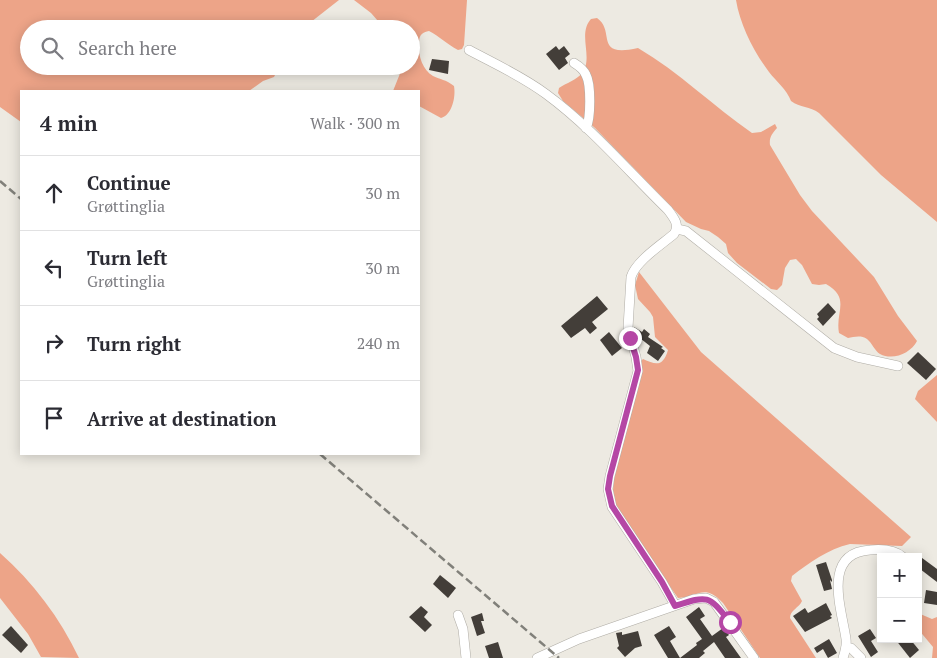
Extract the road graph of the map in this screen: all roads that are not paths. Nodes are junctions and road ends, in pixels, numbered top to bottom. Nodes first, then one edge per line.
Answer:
1 (469, 50) dead end
2 (574, 63) dead end
3 (586, 128) junction
4 (677, 229) junction
5 (898, 366) dead end
6 (897, 553) edge
7 (675, 606) junction
8 (458, 615) dead end
9 (846, 648) junction
10 (466, 658) edge
11 (536, 658) edge
12 (754, 658) edge
13 (843, 658) edge
14 (861, 658) edge

1 - 3 street
2 - 3 street
3 - 4 street
4 - 5 street
4 - 7 street
6 - 9 street
7 - 11 street
7 - 12 street
8 - 10 street
9 - 13 street
9 - 14 street

